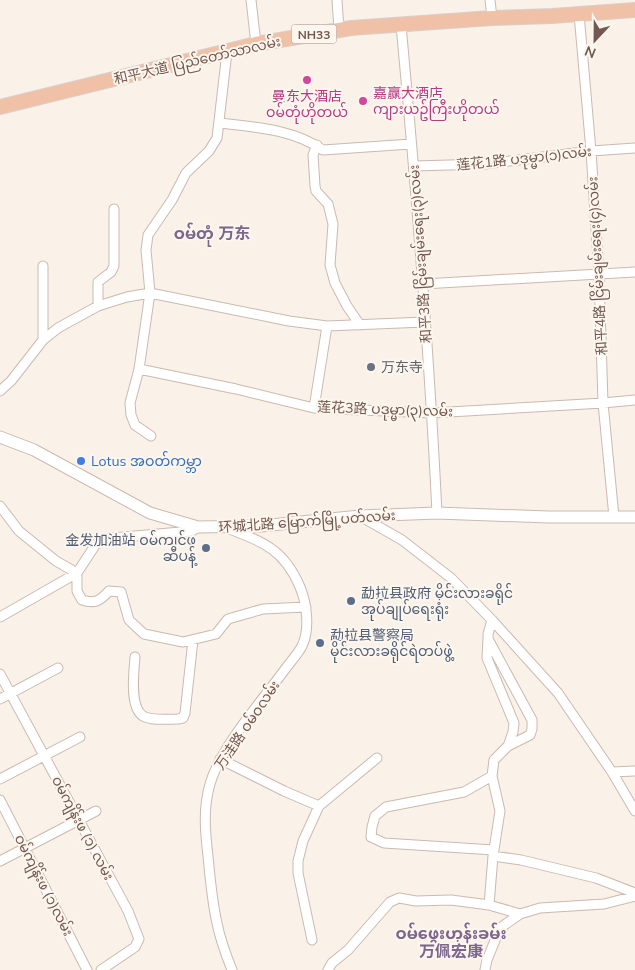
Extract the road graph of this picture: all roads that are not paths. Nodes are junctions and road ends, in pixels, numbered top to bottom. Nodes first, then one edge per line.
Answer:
1 (251, 0) edge
2 (338, 0) edge
3 (490, 0) edge
4 (635, 10) edge
5 (579, 14) junction
6 (492, 18) junction
7 (401, 25) junction
8 (339, 30) junction
9 (256, 44) junction
10 (226, 52) junction
11 (0, 107) edge
12 (219, 123) junction
13 (411, 144) junction
14 (317, 145) junction
15 (635, 148) edge
16 (591, 151) junction
17 (414, 166) junction
18 (114, 209) dead end
19 (43, 266) dead end
20 (635, 272) edge
21 (599, 275) junction
22 (423, 284) junction
23 (150, 293) junction
24 (98, 306) junction
25 (425, 322) junction
26 (360, 325) junction
27 (327, 326) junction
28 (43, 340) junction
29 (139, 369) junction
30 (0, 391) edge
31 (635, 400) edge
32 (603, 403) junction
33 (314, 408) junction
34 (432, 413) junction
35 (151, 436) dead end
36 (0, 437) edge
37 (0, 506) edge
38 (437, 513) junction
39 (360, 516) junction
40 (635, 517) edge
41 (614, 518) junction
42 (222, 526) junction
43 (198, 527) junction
44 (77, 573) junction
45 (306, 607) junction
46 (0, 617) edge
47 (492, 620) junction
48 (488, 639) junction
49 (192, 640) junction
50 (135, 657) dead end
51 (58, 668) dead end
52 (0, 674) edge
53 (10, 693) junction
54 (0, 699) edge
55 (80, 737) dead end
56 (508, 746) junction
57 (44, 756) junction
58 (377, 758) dead end
59 (220, 759) junction
60 (635, 771) edge
61 (612, 772) junction
62 (492, 776) junction
63 (0, 779) edge
64 (0, 800) edge
65 (319, 806) junction
66 (96, 811) dead end
67 (635, 811) edge
68 (79, 820) junction
69 (26, 849) junction
70 (493, 853) junction
71 (0, 861) edge
72 (635, 894) edge
73 (489, 905) junction
74 (520, 914) junction
75 (312, 940) dead end
76 (87, 970) edge
77 (101, 970) edge
78 (232, 970) edge
79 (328, 970) edge
80 (485, 970) edge

1 - 9 street
2 - 8 street
3 - 6 street
4 - 5 highway, 和平大道 ပြည်တော်သာလမ်း / NH33
5 - 6 highway, 和平大道 ပြည်တော်သာလမ်း / NH33
5 - 16 street, 和平4路 ငြိမ်းချမ်းရေး(၄)လမ်း
6 - 7 highway, 和平大道 ပြည်တော်သာလမ်း / NH33
7 - 8 highway, 和平大道 ပြည်တော်သာလမ်း / NH33
7 - 13 street, 和平3路 ငြိမ်းချမ်းရေး(၃)လမ်း
8 - 9 highway, 和平大道 ပြည်တော်သာလမ်း / NH33
9 - 10 highway, 和平大道 ပြည်တော်သာလမ်း / NH33
10 - 11 highway, 和平大道 ပြည်တော်သာလမ်း / NH33
10 - 12 street
12 - 14 street
12 - 23 street
13 - 14 street
13 - 17 street, 和平3路 ငြိမ်းချမ်းရေး(၃)လမ်း
14 - 26 street
15 - 16 street, 莲花1路 ပဒုမ္မာ(၁)လမ်း
16 - 17 street, 莲花1路 ပဒုမ္မာ(၁)လမ်း
16 - 21 street, 和平4路 ငြိမ်းချမ်းရေး(၄)လမ်း
17 - 22 street, 和平3路 ငြိမ်းချမ်းရေး(၃)လမ်း
18 - 24 street
19 - 28 street
20 - 21 street
21 - 22 street
21 - 32 street, 和平4路 ငြိမ်းချမ်းရေး(၄)လမ်း
22 - 25 street, 和平3路 ငြိမ်းချမ်းရေး(၃)လမ်း
23 - 24 street
23 - 27 street
23 - 29 street
24 - 28 street
25 - 26 street
25 - 34 street, 和平3路 ငြိမ်းချမ်းရေး(၃)လမ်း
26 - 27 street
27 - 33 street
28 - 30 street
29 - 33 street, 莲花3路 ပဒုမ္မာ(၃)လမ်း
29 - 35 street
31 - 32 street, 莲花3路 ပဒုမ္မာ(၃)လမ်း
32 - 34 street, 莲花3路 ပဒုမ္မာ(၃)လမ်း
32 - 41 street, 和平4路 ငြိမ်းချမ်းရေး(၄)လမ်း
33 - 34 street, 莲花3路 ပဒုမ္မာ(၃)လမ်း
34 - 38 street, 和平3路 ငြိမ်းချမ်းရေး(၃)လမ်း
36 - 43 street, 环城北路 မြောက်မြို့ပတ်လမ်း
37 - 44 street
38 - 39 street, 环城北路 မြောက်မြို့ပတ်လမ်း
38 - 41 street, 环城北路 မြောက်မြို့ပတ်လမ်း
39 - 42 street, 环城北路 မြောက်မြို့ပတ်လမ်း
39 - 47 street
40 - 41 street, 环城北路 မြောက်မြို့ပတ်လမ်း
42 - 43 street, 环城北路 မြောက်မြို့ပတ်လမ်း
42 - 45 street, 万洼路 ဝမ်ဝလမ်း
43 - 44 street
44 - 46 street
44 - 49 street
45 - 49 street
45 - 59 street, 万洼路 ဝမ်ဝလမ်း
47 - 48 street
47 - 61 street
48 - 56 street
48 - 56 street
49 - 50 street
51 - 53 street
52 - 53 street, ဝမ်ကျိန်းဖ (၁) လမ်း
53 - 54 street
53 - 57 street, ဝမ်ကျိန်းဖ (၁) လမ်း
55 - 57 street
56 - 62 street
57 - 63 street
57 - 68 street, ဝမ်ကျိန်းဖ (၁) လမ်း
58 - 65 street
59 - 65 street
59 - 78 street, 万洼路 ဝမ်ဝလမ်း
60 - 61 street
61 - 67 street
62 - 70 street
62 - 70 street
64 - 69 street, ဝမ်ကျိန်းဖ (၁)လမ်း
65 - 75 street
66 - 68 street
68 - 69 street
68 - 77 street, ဝမ်ကျိန်းဖ (၁) လမ်း
69 - 71 street
69 - 76 street, ဝမ်ကျိန်းဖ (၁)လမ်း
70 - 72 street
70 - 73 street
72 - 74 street
73 - 74 street
73 - 79 street
74 - 80 street

